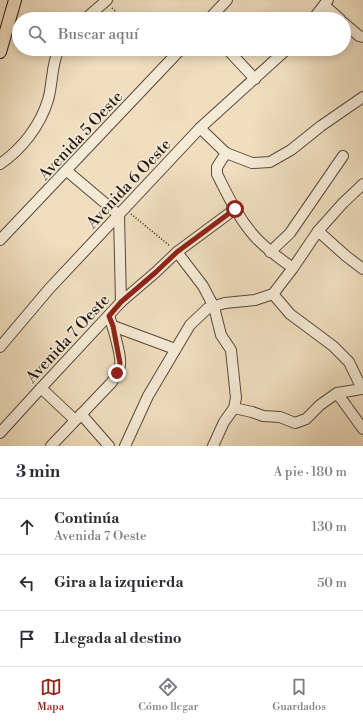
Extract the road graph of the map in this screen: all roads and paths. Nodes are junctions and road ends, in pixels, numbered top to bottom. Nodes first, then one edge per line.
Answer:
1 (15, 0) edge
2 (227, 0) edge
3 (102, 2) edge
4 (326, 2) edge
5 (92, 12) edge
6 (115, 12) edge
7 (216, 12) edge
8 (318, 12) edge
9 (334, 12) edge
10 (351, 29) edge
11 (363, 37) edge
12 (0, 52) edge
13 (55, 56) edge
14 (160, 56) edge
15 (174, 56) edge
16 (234, 56) edge
17 (280, 56) edge
18 (168, 63) junction
19 (255, 79) junction
20 (363, 97) edge
21 (200, 128) junction
22 (226, 153) junction
23 (343, 156) dead end
24 (0, 164) edge
25 (67, 171) junction
26 (363, 184) edge
27 (235, 209) junction
28 (122, 212) junction
29 (318, 231) junction
30 (0, 240) edge
31 (177, 252) junction
32 (270, 252) junction
33 (293, 268) junction
34 (363, 269) edge
35 (273, 294) junction
36 (121, 302) junction
37 (214, 307) junction
38 (109, 316) junction
39 (113, 326) junction
40 (0, 347) edge
41 (175, 349) junction
42 (41, 388) junction
43 (362, 389) edge
44 (337, 393) junction
45 (234, 408) junction
46 (78, 417) junction
47 (363, 429) edge
48 (0, 433) edge
49 (51, 446) edge
50 (109, 446) edge
51 (125, 446) edge
52 (213, 446) edge

1 - 12 main road
2 - 7 street
3 - 5 street
3 - 6 path
4 - 8 street
4 - 9 street
10 - 11 street
13 - 24 street
14 - 18 path
15 - 18 street, Avenida 5 Oeste
16 - 19 street
17 - 19 street, Avenida 6 Oeste
18 - 25 street, Avenida 5 Oeste
19 - 21 street, Avenida 6 Oeste
20 - 22 street
21 - 22 street
21 - 28 street, Avenida 6 Oeste
22 - 27 street
23 - 32 street
25 - 28 street
25 - 30 street, Avenida 5 Oeste
26 - 29 street
27 - 31 street, Avenida 7 Oeste
27 - 32 street
28 - 31 path
28 - 36 street
28 - 40 street, Avenida 6 Oeste
29 - 33 street
29 - 34 street
31 - 36 street, Avenida 7 Oeste
31 - 37 street
32 - 33 street
33 - 35 street
35 - 37 street
35 - 43 street
36 - 38 street, Avenida 7 Oeste
37 - 41 street
37 - 45 street
38 - 39 street
38 - 42 street, Avenida 7 Oeste
39 - 41 street
39 - 46 street
41 - 51 street
42 - 46 street
42 - 48 street, Avenida 7 Oeste
43 - 44 street
44 - 45 street
44 - 47 street
45 - 52 street
46 - 49 street
46 - 50 street

